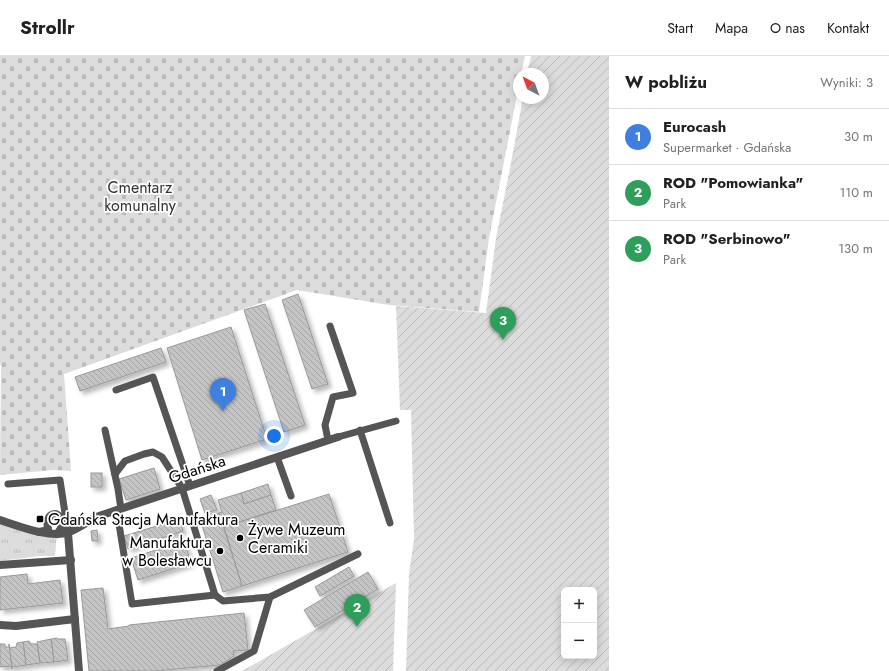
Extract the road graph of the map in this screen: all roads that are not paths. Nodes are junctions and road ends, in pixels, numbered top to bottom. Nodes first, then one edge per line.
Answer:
1 (330, 326) dead end
2 (116, 390) dead end
3 (396, 421) dead end
4 (106, 430) dead end
5 (360, 430) junction
6 (338, 437) joint
7 (328, 440) junction
8 (277, 458) junction
9 (115, 474) junction
10 (8, 484) dead end
11 (190, 486) junction
12 (182, 488) junction
13 (291, 496) dead end
14 (118, 510) junction
15 (0, 520) edge
16 (390, 523) dead end
17 (39, 532) junction
18 (68, 533) junction
19 (57, 534) junction
20 (358, 554) dead end
21 (71, 560) junction
22 (0, 565) edge
23 (215, 594) junction
24 (270, 597) junction
25 (75, 619) junction
26 (0, 625) edge
27 (79, 671) edge
28 (217, 671) edge

1 - 7 lane
2 - 11 lane
3 - 5 lane
4 - 9 lane
5 - 6 lane
5 - 16 lane
6 - 7 street, Gdańska
7 - 8 street, Gdańska
8 - 11 street, Gdańska
8 - 13 lane
9 - 12 lane
9 - 14 lane
10 - 18 lane
11 - 12 street, Gdańska
12 - 14 street, Gdańska
12 - 23 lane
14 - 18 street, Gdańska
14 - 23 lane
15 - 17 street, Gdańska
17 - 19 street, Gdańska
17 - 19 street
18 - 19 street, Gdańska
18 - 21 street
20 - 24 lane
21 - 22 street
21 - 25 street
23 - 24 lane
24 - 28 lane
25 - 26 street
25 - 27 street

